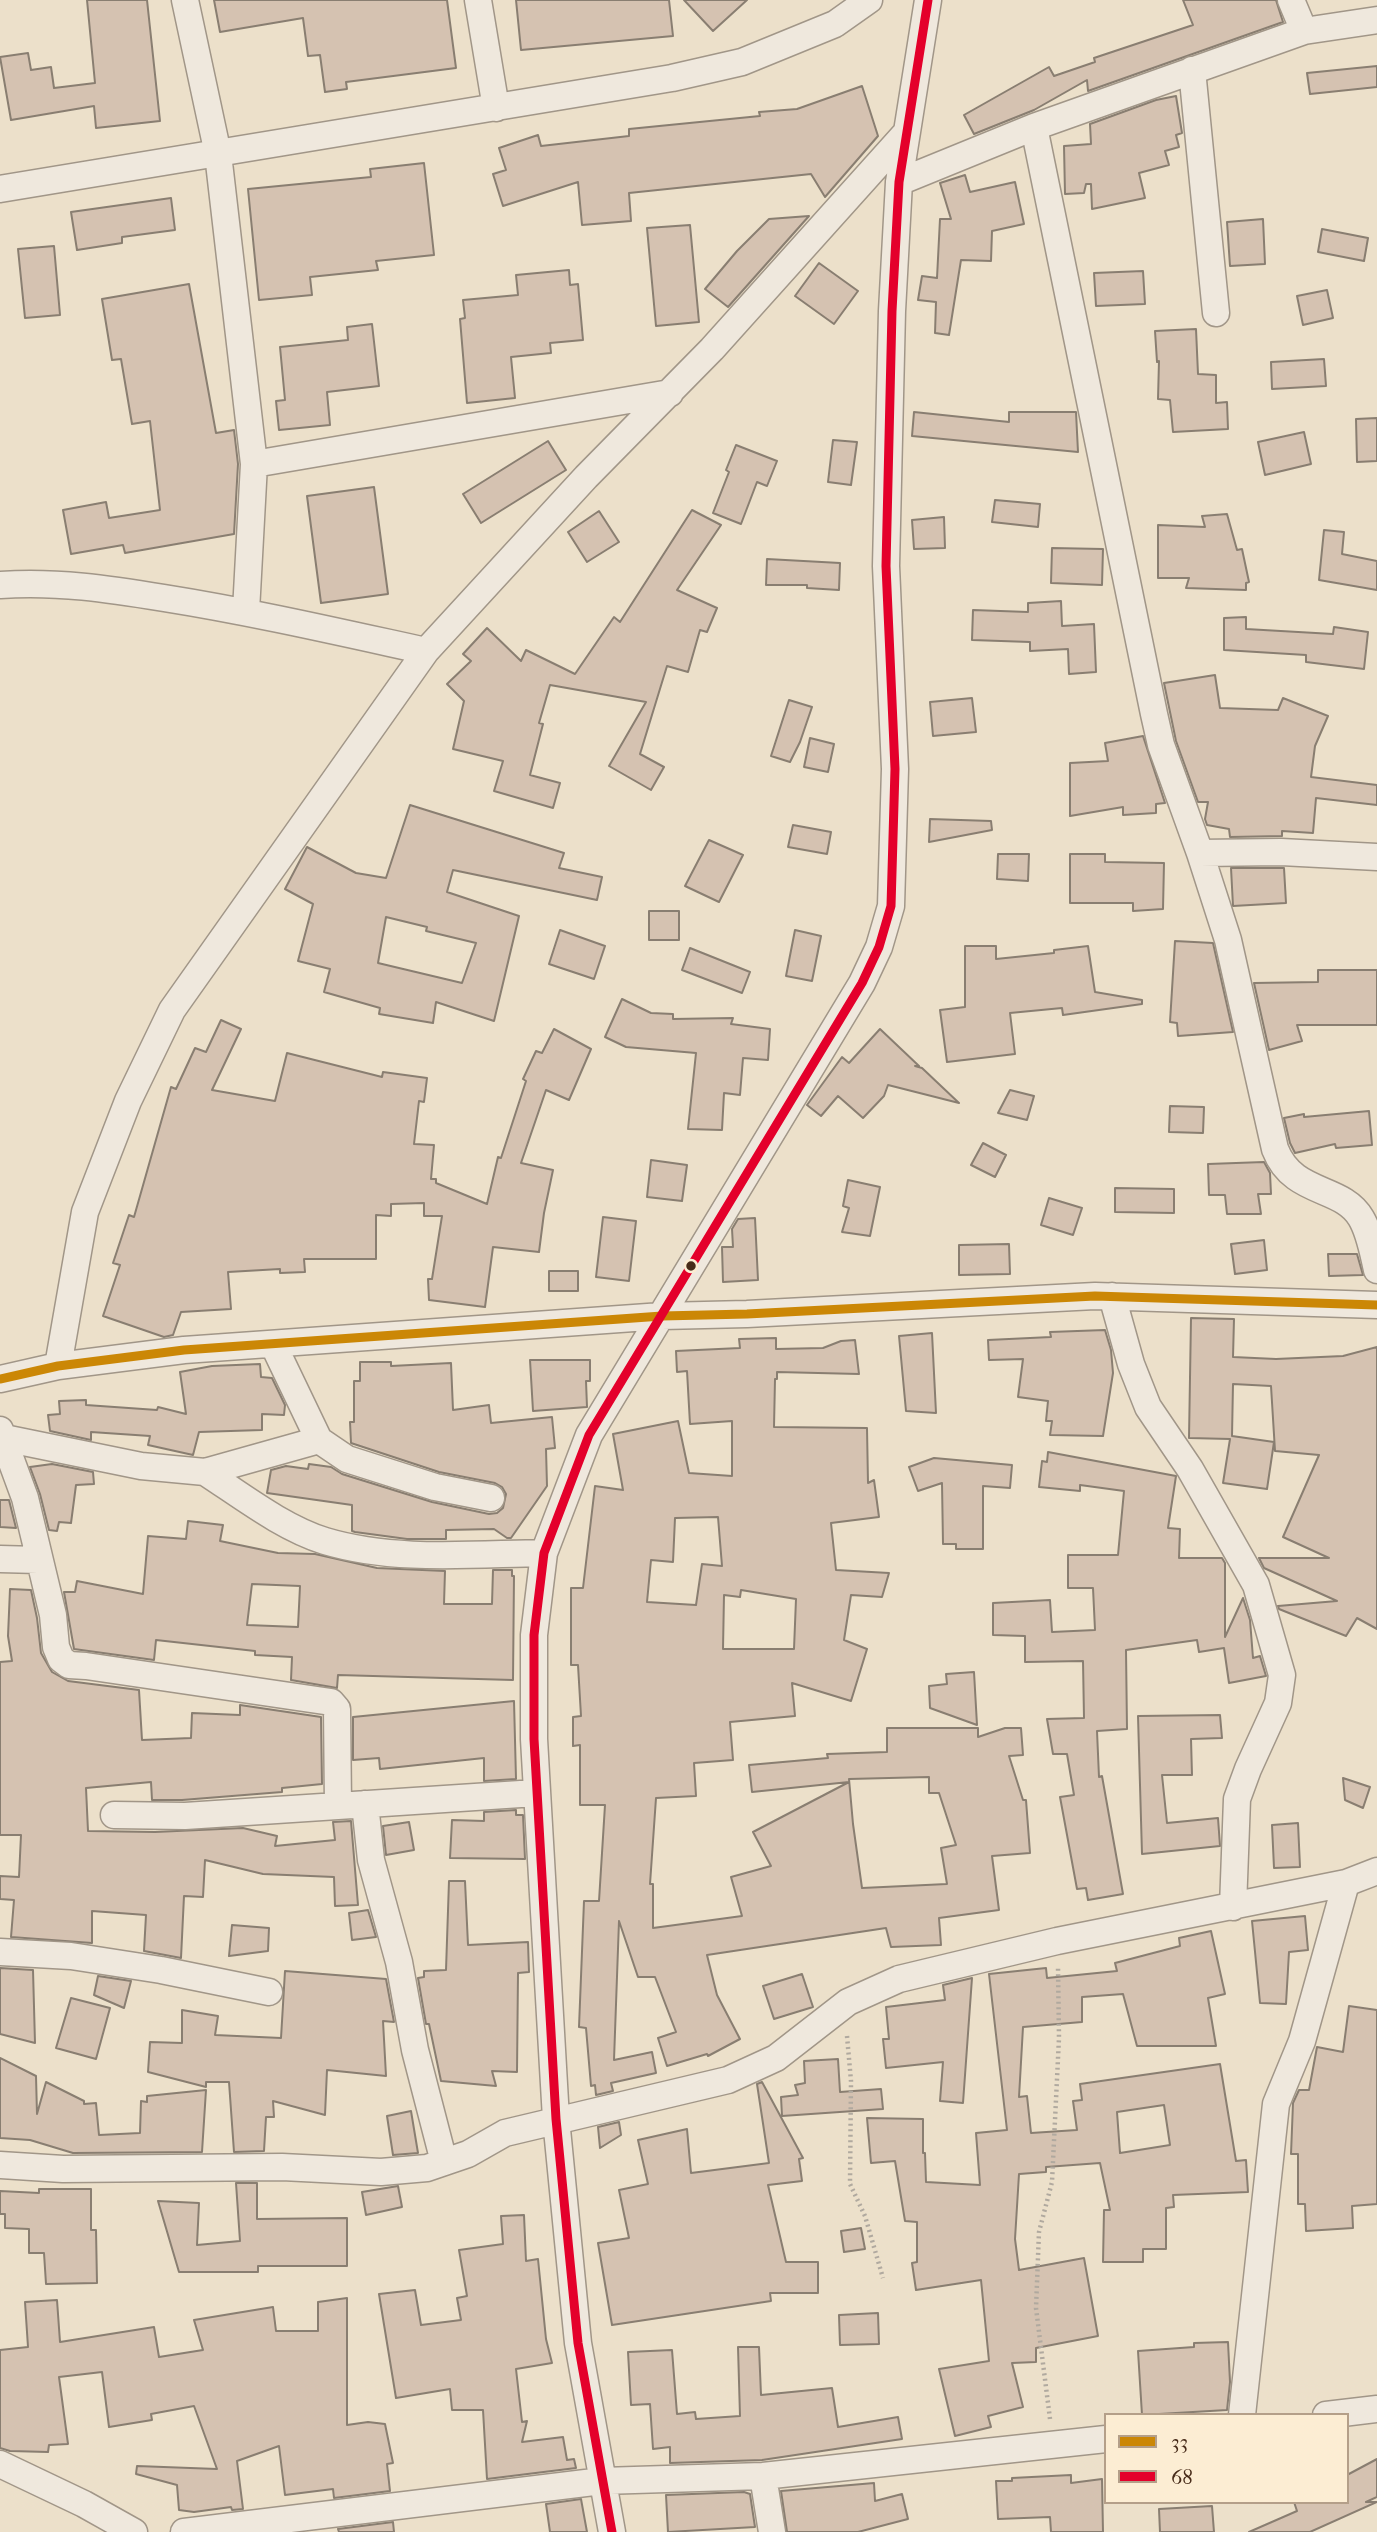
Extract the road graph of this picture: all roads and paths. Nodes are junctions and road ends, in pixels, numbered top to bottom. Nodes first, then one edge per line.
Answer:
1 (185, 0) edge
2 (478, 0) edge
3 (869, 0) edge
4 (928, 0) edge
5 (1291, 0) edge
6 (1377, 20) edge
7 (1304, 32) junction
8 (1192, 70) junction
9 (496, 108) junction
10 (1034, 127) junction
11 (905, 133) junction
12 (218, 154) junction
13 (899, 181) junction
14 (0, 189) edge
15 (1216, 313) dead end
16 (670, 393) junction
17 (254, 464) junction
18 (0, 584) edge
19 (246, 611) junction
20 (426, 651) junction
21 (1200, 853) junction
22 (1377, 857) edge
23 (1377, 1270) edge
24 (1111, 1296) junction
25 (1377, 1305) edge
26 (662, 1316) junction
27 (274, 1344) junction
28 (58, 1366) junction
29 (0, 1379) edge
30 (2, 1434) edge
31 (319, 1440) junction
32 (205, 1472) junction
33 (491, 1498) dead end
34 (544, 1553) junction
35 (0, 1559) edge
36 (38, 1560) junction
37 (536, 1793) junction
38 (365, 1804) junction
39 (338, 1806) junction
40 (114, 1815) dead end
41 (1377, 1871) edge
42 (1346, 1883) junction
43 (1233, 1907) junction
44 (1057, 1941) junction
45 (0, 1952) edge
46 (269, 1992) dead end
47 (848, 2002) junction
48 (556, 2119) junction
49 (444, 2162) junction
50 (0, 2165) edge
51 (883, 2278) dead end
52 (1377, 2409) edge
53 (1242, 2413) edge
54 (1343, 2413) edge
55 (1104, 2439) edge
56 (1052, 2445) junction
57 (0, 2464) edge
58 (763, 2476) junction
59 (602, 2481) junction
60 (134, 2532) edge
61 (184, 2532) edge
62 (612, 2532) edge
63 (772, 2532) edge

1 - 12 street
2 - 9 street
3 - 9 street
4 - 11 street
5 - 7 street
6 - 7 street
7 - 8 street
8 - 10 street
8 - 15 street
9 - 12 street
10 - 13 street
10 - 21 street
11 - 13 street
11 - 16 street
12 - 14 street
12 - 17 street
13 - 26 street
16 - 17 street
16 - 20 street
17 - 19 street
18 - 19 street
19 - 20 street
20 - 28 street
21 - 22 street
21 - 23 street
24 - 25 street
24 - 26 street
24 - 43 street
26 - 27 street
26 - 34 street
27 - 28 street
27 - 31 street
28 - 29 street
30 - 32 street
30 - 36 street
31 - 32 street
31 - 33 street
32 - 34 street
34 - 37 street
35 - 36 street
36 - 39 street
37 - 38 street
37 - 48 street
38 - 39 street
38 - 49 street
39 - 40 street
41 - 42 street
42 - 43 street
42 - 53 street
43 - 44 street
44 - 47 street
44 - 56 path
45 - 46 street
47 - 48 street
47 - 51 path
48 - 49 street
48 - 59 street
49 - 50 street
52 - 54 street
55 - 56 street
56 - 58 street
57 - 60 street
58 - 59 street
58 - 63 street
59 - 61 street
59 - 62 street

